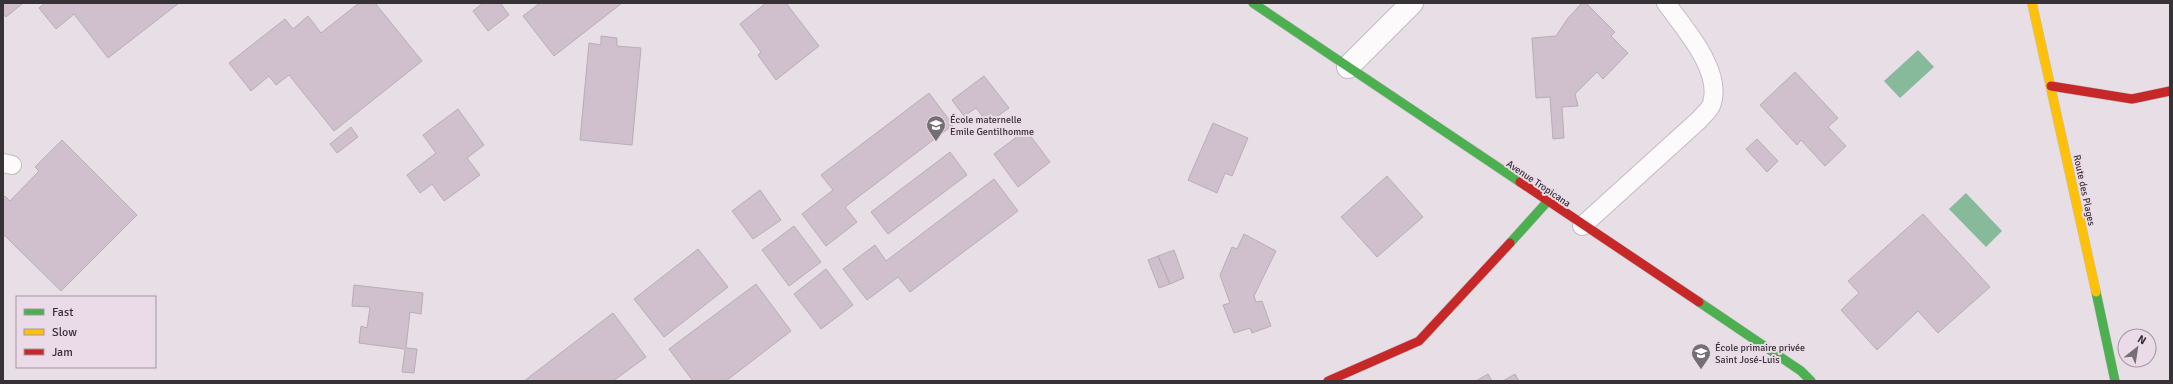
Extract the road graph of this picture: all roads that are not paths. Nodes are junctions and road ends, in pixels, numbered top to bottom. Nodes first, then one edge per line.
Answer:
1 (1253, 3) edge
2 (1412, 3) edge
3 (1666, 3) edge
4 (2032, 3) edge
5 (1348, 66) junction
6 (2051, 86) junction
7 (2170, 91) edge
8 (1548, 202) junction
9 (1582, 226) junction
10 (1328, 381) edge
11 (1812, 381) edge
12 (2115, 381) edge

1 - 5 street, Avenue Tropicana
2 - 5 street
3 - 9 lane
4 - 6 street, Route des Plages
5 - 8 street, Avenue Tropicana
6 - 7 street
6 - 12 street, Route des Plages
8 - 9 street, Avenue Tropicana
8 - 10 street
9 - 11 street, Avenue Tropicana

